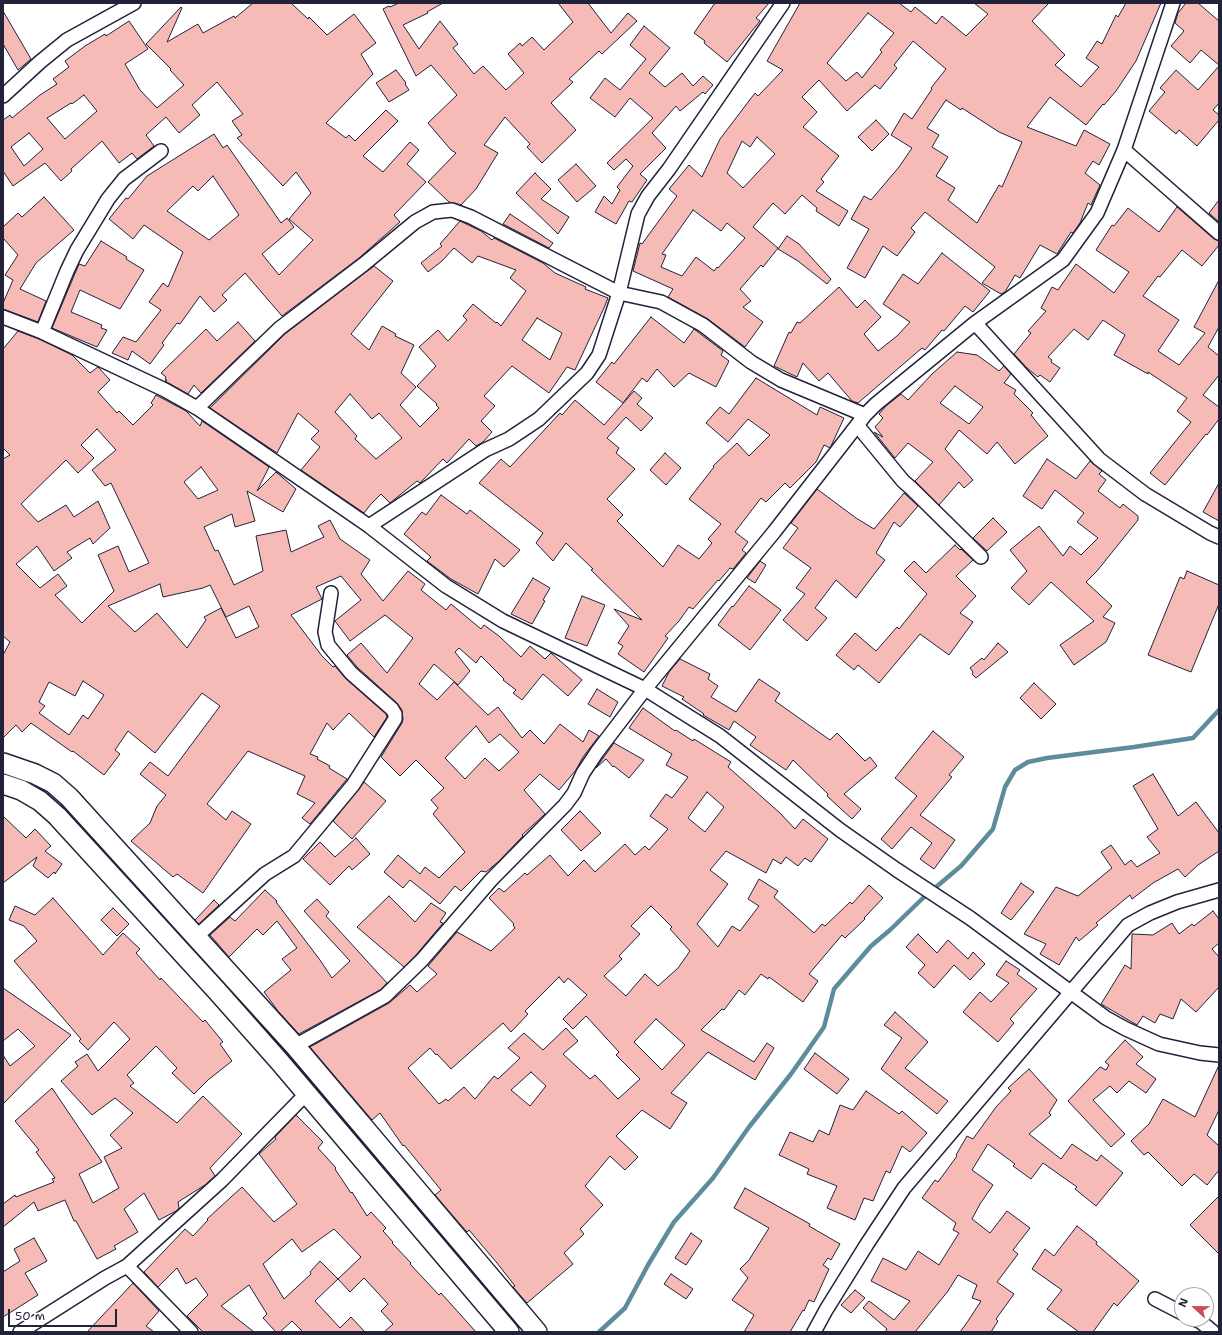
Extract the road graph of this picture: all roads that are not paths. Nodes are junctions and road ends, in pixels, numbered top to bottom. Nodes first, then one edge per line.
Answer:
1 (134, 3) edge
2 (783, 3) edge
3 (1173, 3) edge
4 (3, 96) edge
5 (1124, 150) junction
6 (161, 151) dead end
7 (1219, 233) edge
8 (619, 293) junction
9 (3, 317) edge
10 (975, 323) junction
11 (42, 332) junction
12 (197, 408) junction
13 (861, 420) junction
14 (369, 526) junction
15 (1219, 537) edge
16 (981, 557) dead end
17 (331, 594) dead end
18 (645, 690) junction
19 (3, 763) edge
20 (3, 784) edge
21 (1219, 890) edge
22 (196, 937) junction
23 (232, 978) junction
24 (217, 991) junction
25 (1071, 993) junction
26 (295, 1046) junction
27 (1219, 1055) edge
28 (307, 1093) junction
29 (127, 1266) junction
30 (1155, 1299) dead end
31 (1174, 1309) edge
32 (532, 1327) edge
33 (20, 1332) edge
34 (192, 1332) edge
35 (509, 1332) edge
36 (814, 1332) edge

1 - 4 street
2 - 8 street
3 - 5 street
5 - 7 street
5 - 10 street
6 - 11 street
8 - 12 street
8 - 13 street
8 - 14 street
9 - 11 street
10 - 13 street
10 - 15 street
11 - 12 street
12 - 14 street
13 - 16 street
13 - 18 street
14 - 18 street
17 - 22 street
18 - 25 street
18 - 26 street
19 - 22 main road
20 - 24 main road
21 - 25 street
22 - 23 main road
23 - 24 main road
23 - 26 main road
24 - 28 main road
25 - 27 street
25 - 36 street
26 - 32 main road
28 - 29 street
28 - 35 main road
29 - 33 street
29 - 34 street
30 - 31 street

